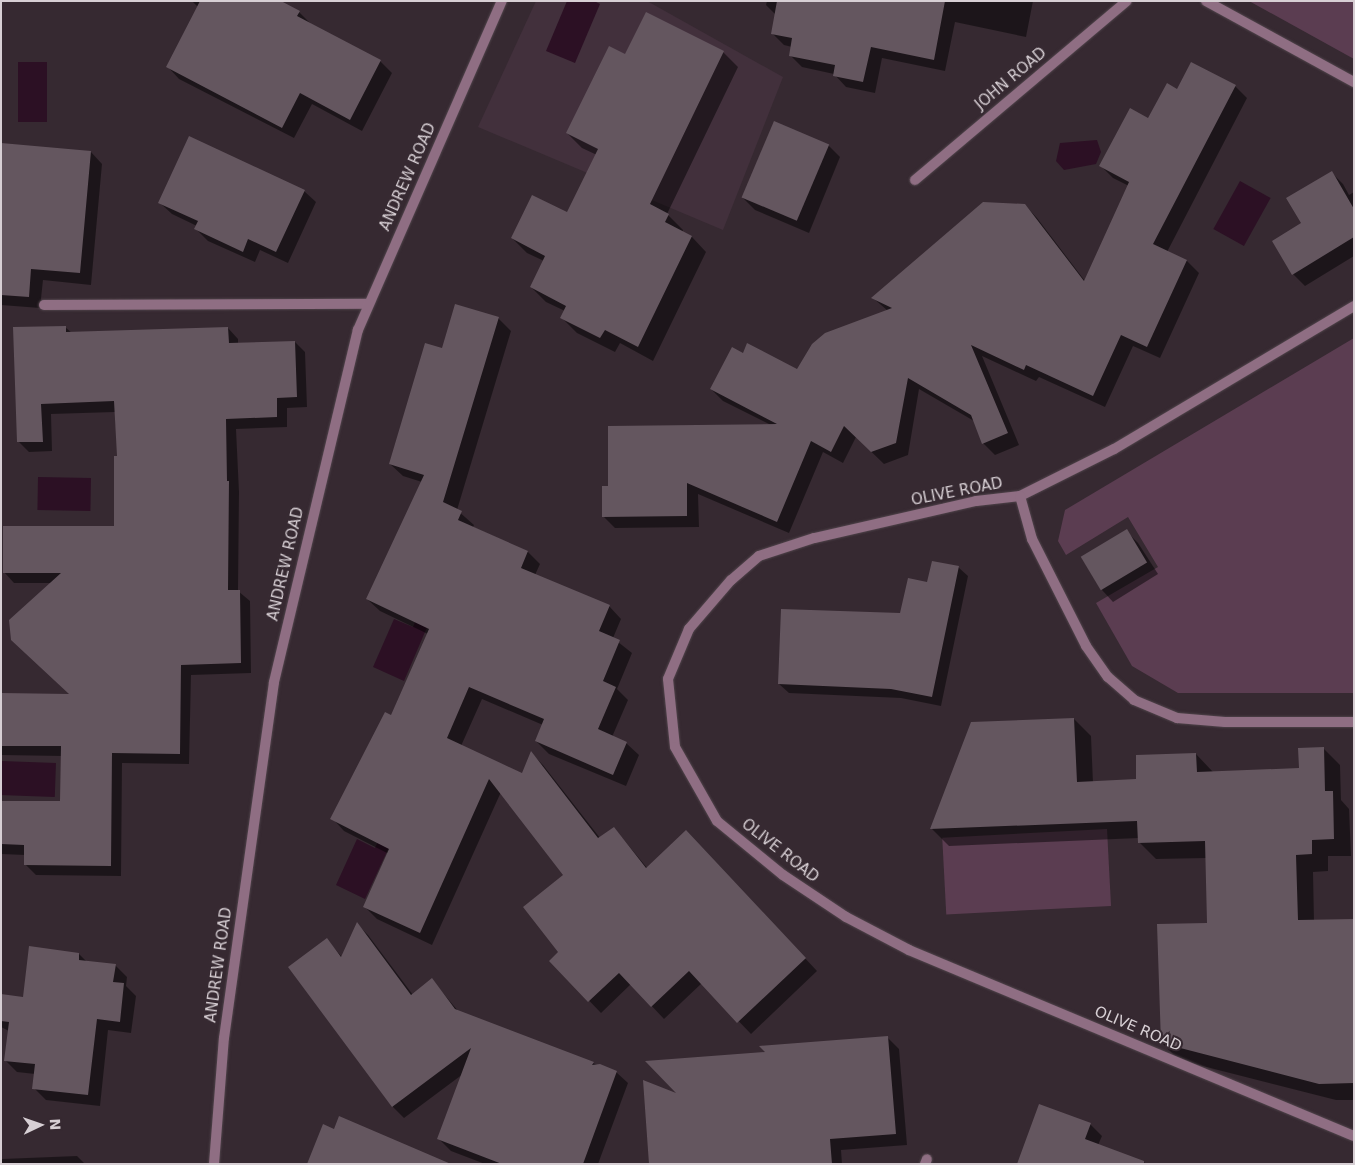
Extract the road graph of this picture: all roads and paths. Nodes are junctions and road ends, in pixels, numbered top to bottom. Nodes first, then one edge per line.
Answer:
1 (502, 1) edge
2 (1127, 1) edge
3 (1206, 1) edge
4 (1354, 82) edge
5 (914, 180) dead end
6 (368, 304) junction
7 (44, 305) dead end
8 (1354, 306) edge
9 (1020, 496) junction
10 (1354, 722) edge
11 (1354, 1136) edge
12 (214, 1164) edge

1 - 6 street, ANDREW ROAD
2 - 5 street, JOHN ROAD
3 - 4 street
6 - 7 street
6 - 12 street, ANDREW ROAD
8 - 9 street, OLIVE ROAD
9 - 10 street, OLIVE ROAD
9 - 11 street, OLIVE ROAD

